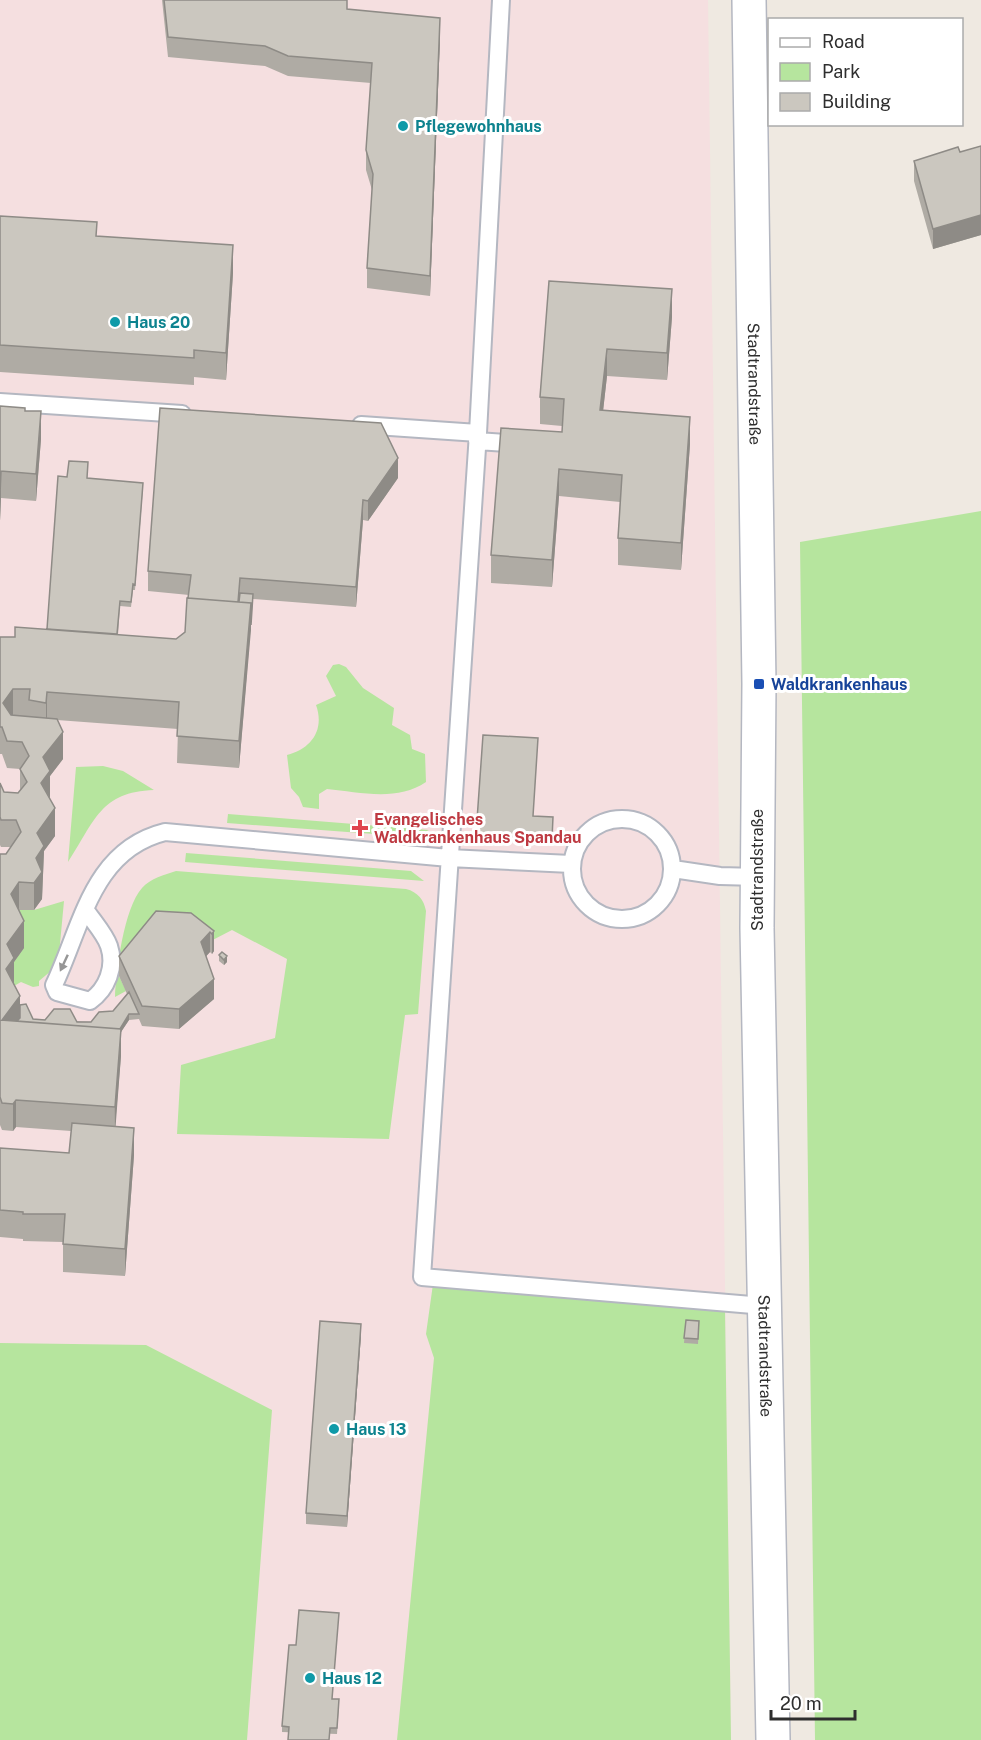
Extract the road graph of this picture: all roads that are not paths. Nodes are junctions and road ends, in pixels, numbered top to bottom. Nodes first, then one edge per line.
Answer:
1 (501, 0) edge
2 (749, 0) edge
3 (0, 402) edge
4 (203, 415) edge
5 (346, 424) edge
6 (477, 437) junction
7 (540, 445) edge
8 (449, 858) junction
9 (571, 864) junction
10 (673, 869) junction
11 (758, 877) junction
12 (86, 909) junction
13 (765, 1306) junction
14 (773, 1740) edge

1 - 6 lane
2 - 11 street, Stadtrandstraße
3 - 4 lane
5 - 6 lane
6 - 7 lane
6 - 8 lane
8 - 9 lane
8 - 12 lane
8 - 13 lane
9 - 10 lane
9 - 10 lane
10 - 11 lane
11 - 13 street, Stadtrandstraße
12 -> 12 lane
13 - 14 street, Stadtrandstraße

